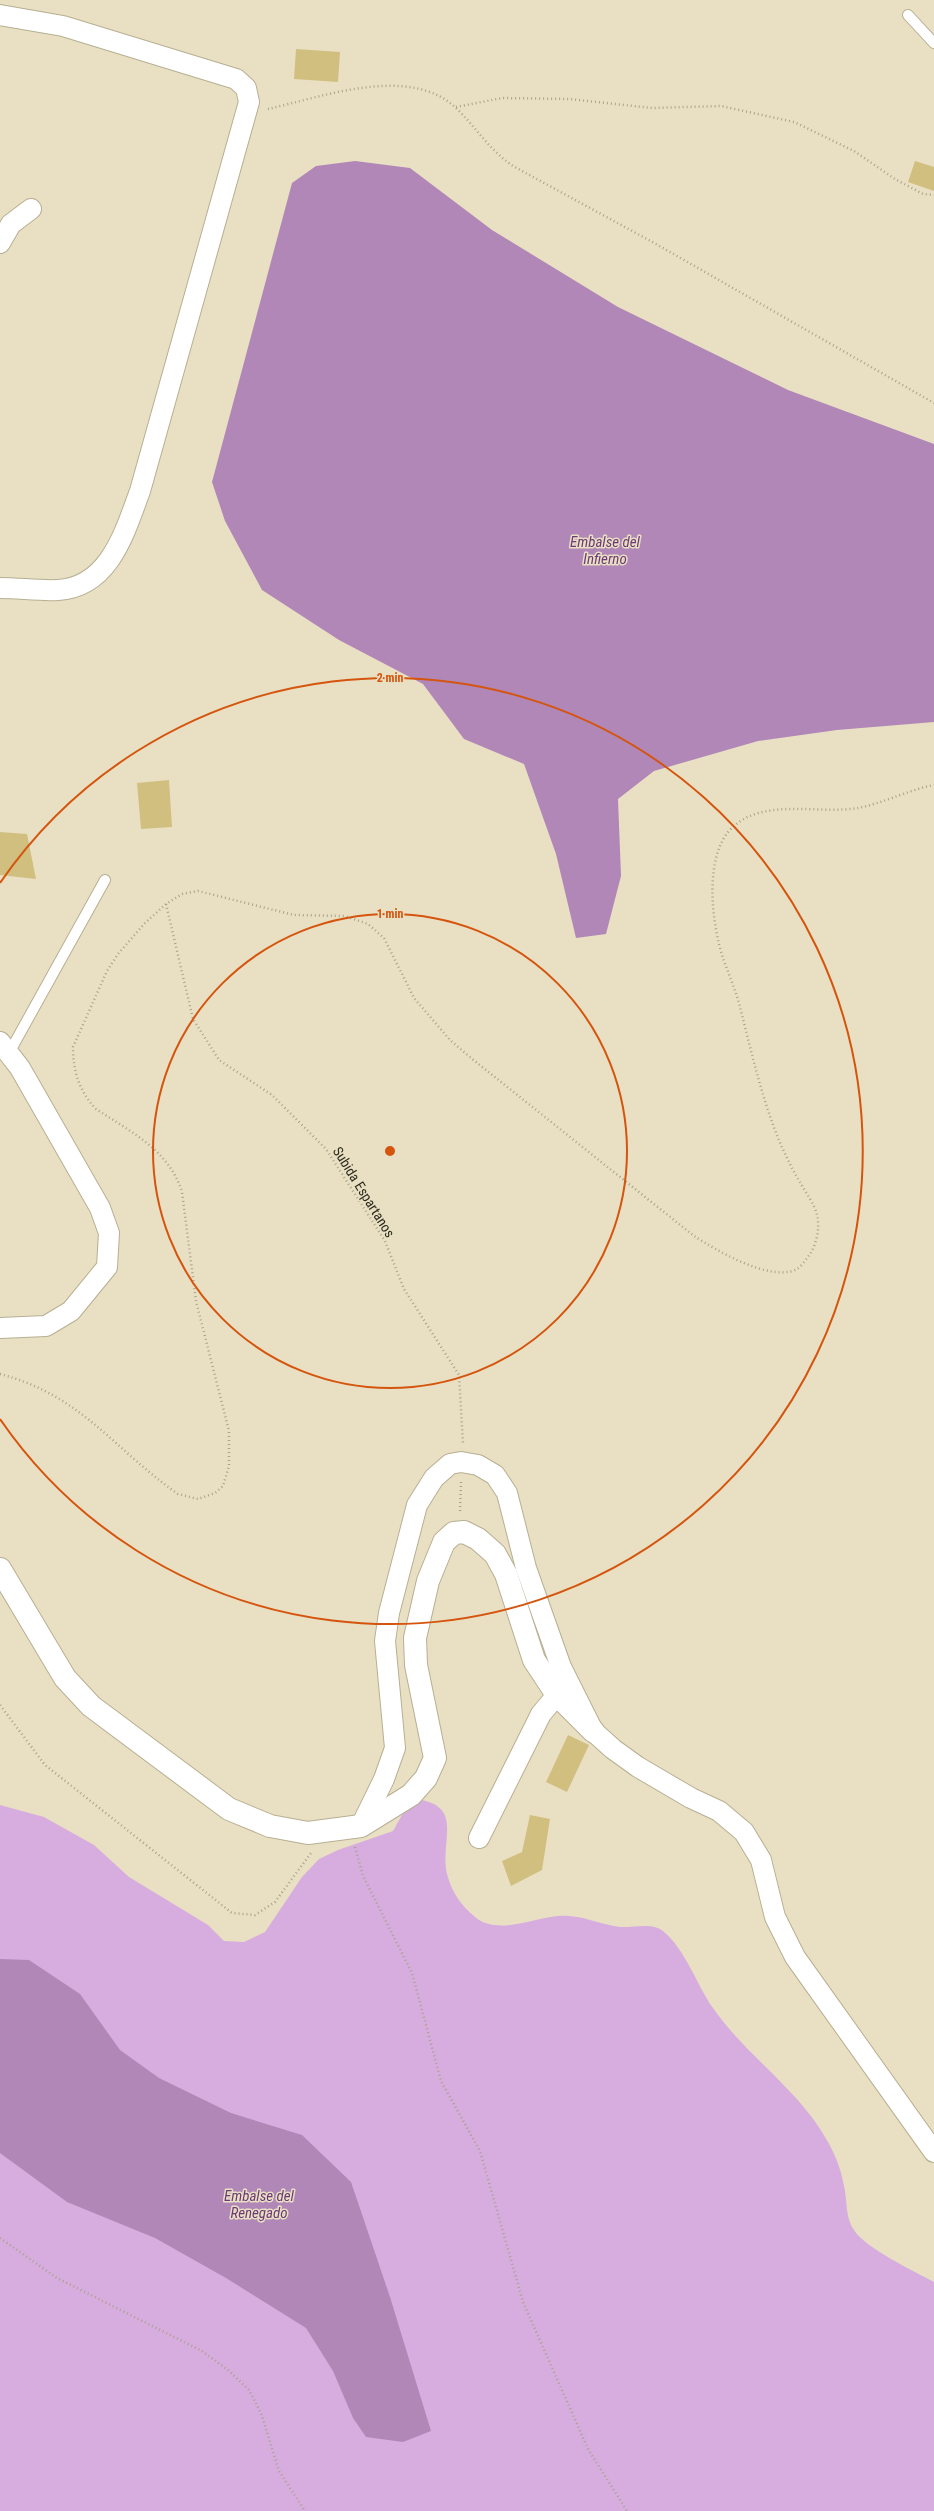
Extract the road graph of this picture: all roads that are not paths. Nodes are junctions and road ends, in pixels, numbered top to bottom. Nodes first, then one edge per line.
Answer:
1 (0, 15) edge
2 (908, 15) dead end
3 (934, 43) edge
4 (31, 209) dead end
5 (0, 243) edge
6 (0, 588) edge
7 (105, 880) dead end
8 (5, 1047) edge
9 (0, 1328) edge
10 (0, 1568) edge
11 (557, 1695) junction
12 (594, 1731) junction
13 (361, 1826) junction
14 (479, 1838) dead end
15 (934, 2152) edge

1 - 6 street
2 - 3 lane
4 - 5 street
7 - 8 lane
8 - 9 street
10 - 13 street
11 - 12 street
11 - 13 street
11 - 14 street
12 - 13 street
12 - 15 street

